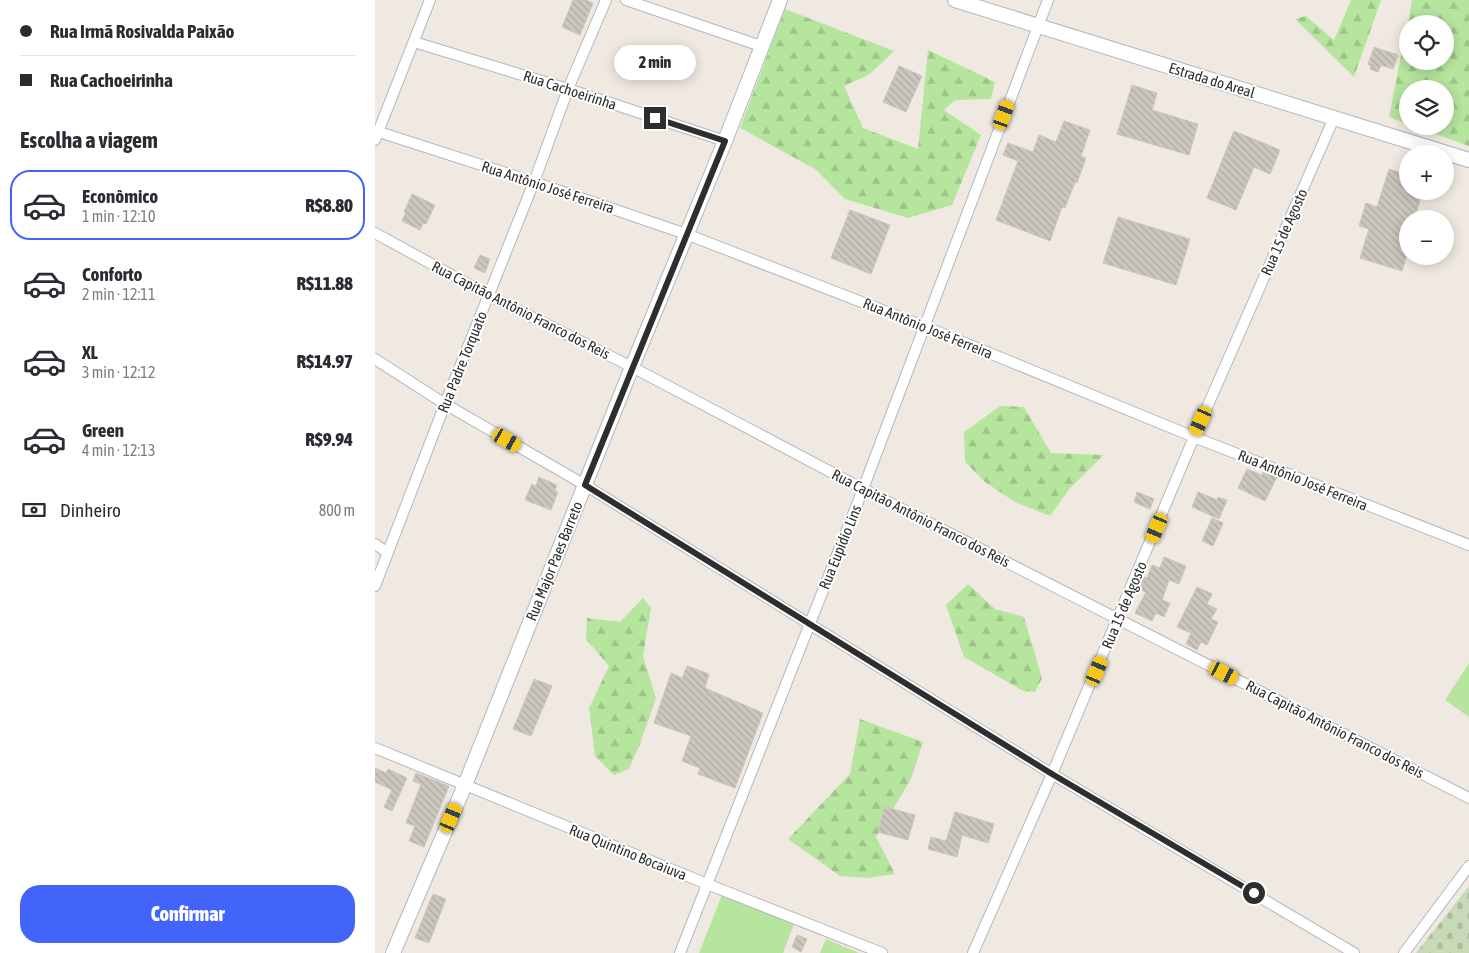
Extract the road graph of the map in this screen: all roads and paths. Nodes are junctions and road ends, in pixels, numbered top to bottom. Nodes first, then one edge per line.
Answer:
1 (430, 0) edge
2 (605, 0) edge
3 (626, 0) edge
4 (780, 0) edge
5 (955, 0) edge
6 (1048, 0) edge
7 (1037, 27) junction
8 (413, 42) junction
9 (761, 46) junction
10 (568, 89) junction
11 (1334, 118) junction
12 (377, 136) edge
13 (725, 141) junction
14 (1469, 160) edge
15 (534, 182) junction
16 (375, 233) edge
17 (687, 234) junction
18 (488, 295) junction
19 (926, 327) junction
20 (375, 359) edge
21 (632, 367) junction
22 (445, 404) junction
23 (1195, 437) junction
24 (585, 485) junction
25 (863, 489) junction
26 (375, 544) edge
27 (1469, 545) edge
28 (388, 553) junction
29 (375, 586) edge
30 (1119, 619) junction
31 (808, 625) junction
32 (375, 748) edge
33 (1052, 774) junction
34 (465, 784) junction
35 (1469, 798) edge
36 (1469, 866) edge
37 (707, 884) junction
38 (393, 953) edge
39 (680, 953) edge
40 (882, 953) edge
41 (973, 953) edge
42 (1355, 953) edge
43 (1404, 953) edge

1 - 8 street
2 - 10 street, Rua Padre Torquato
3 - 9 street
4 - 9 street, Rua Major Paes Barreto
5 - 7 street, Estrada do Areal
6 - 7 street, Rua Eupídio Lins
7 - 11 street, Estrada do Areal
7 - 19 street, Rua Eupídio Lins
8 - 10 street, Rua Cachoeirinha
8 - 12 street
9 - 13 street, Rua Major Paes Barreto
10 - 13 street, Rua Cachoeirinha
10 - 15 street, Rua Padre Torquato
11 - 14 street, Estrada do Areal
11 - 23 street, Rua 15 de Agosto
12 - 15 street, Rua Antônio José Ferreira
13 - 17 street, Rua Major Paes Barreto
15 - 17 street, Rua Antônio José Ferreira
15 - 18 street, Rua Padre Torquato
16 - 18 street, Rua Capitão Antônio Franco dos Reis
17 - 19 street, Rua Antônio José Ferreira
17 - 21 street, Rua Major Paes Barreto
18 - 21 street, Rua Capitão Antônio Franco dos Reis
18 - 22 street, Rua Padre Torquato
19 - 23 street, Rua Antônio José Ferreira
19 - 25 street, Rua Eupídio Lins
20 - 22 street
21 - 24 street, Rua Major Paes Barreto
21 - 25 street, Rua Capitão Antônio Franco dos Reis
22 - 24 street
22 - 28 street, Rua Padre Torquato
23 - 27 street, Rua Antônio José Ferreira
23 - 30 street, Rua 15 de Agosto
24 - 31 street
24 - 34 street, Rua Major Paes Barreto
25 - 30 street, Rua Capitão Antônio Franco dos Reis
25 - 31 street, Rua Eupídio Lins
26 - 28 street
28 - 29 street, Rua Padre Torquato
30 - 33 street, Rua 15 de Agosto
30 - 35 street, Rua Capitão Antônio Franco dos Reis
31 - 33 street
31 - 37 street, Rua Eupídio Lins
32 - 34 street, Rua Quintino Bocaiuva
33 - 41 street, Rua 15 de Agosto
33 - 42 street
34 - 37 street, Rua Quintino Bocaiuva
34 - 38 street, Rua Major Paes Barreto
36 - 43 street
37 - 39 street, Rua Eupídio Lins
37 - 40 street, Rua Quintino Bocaiuva

